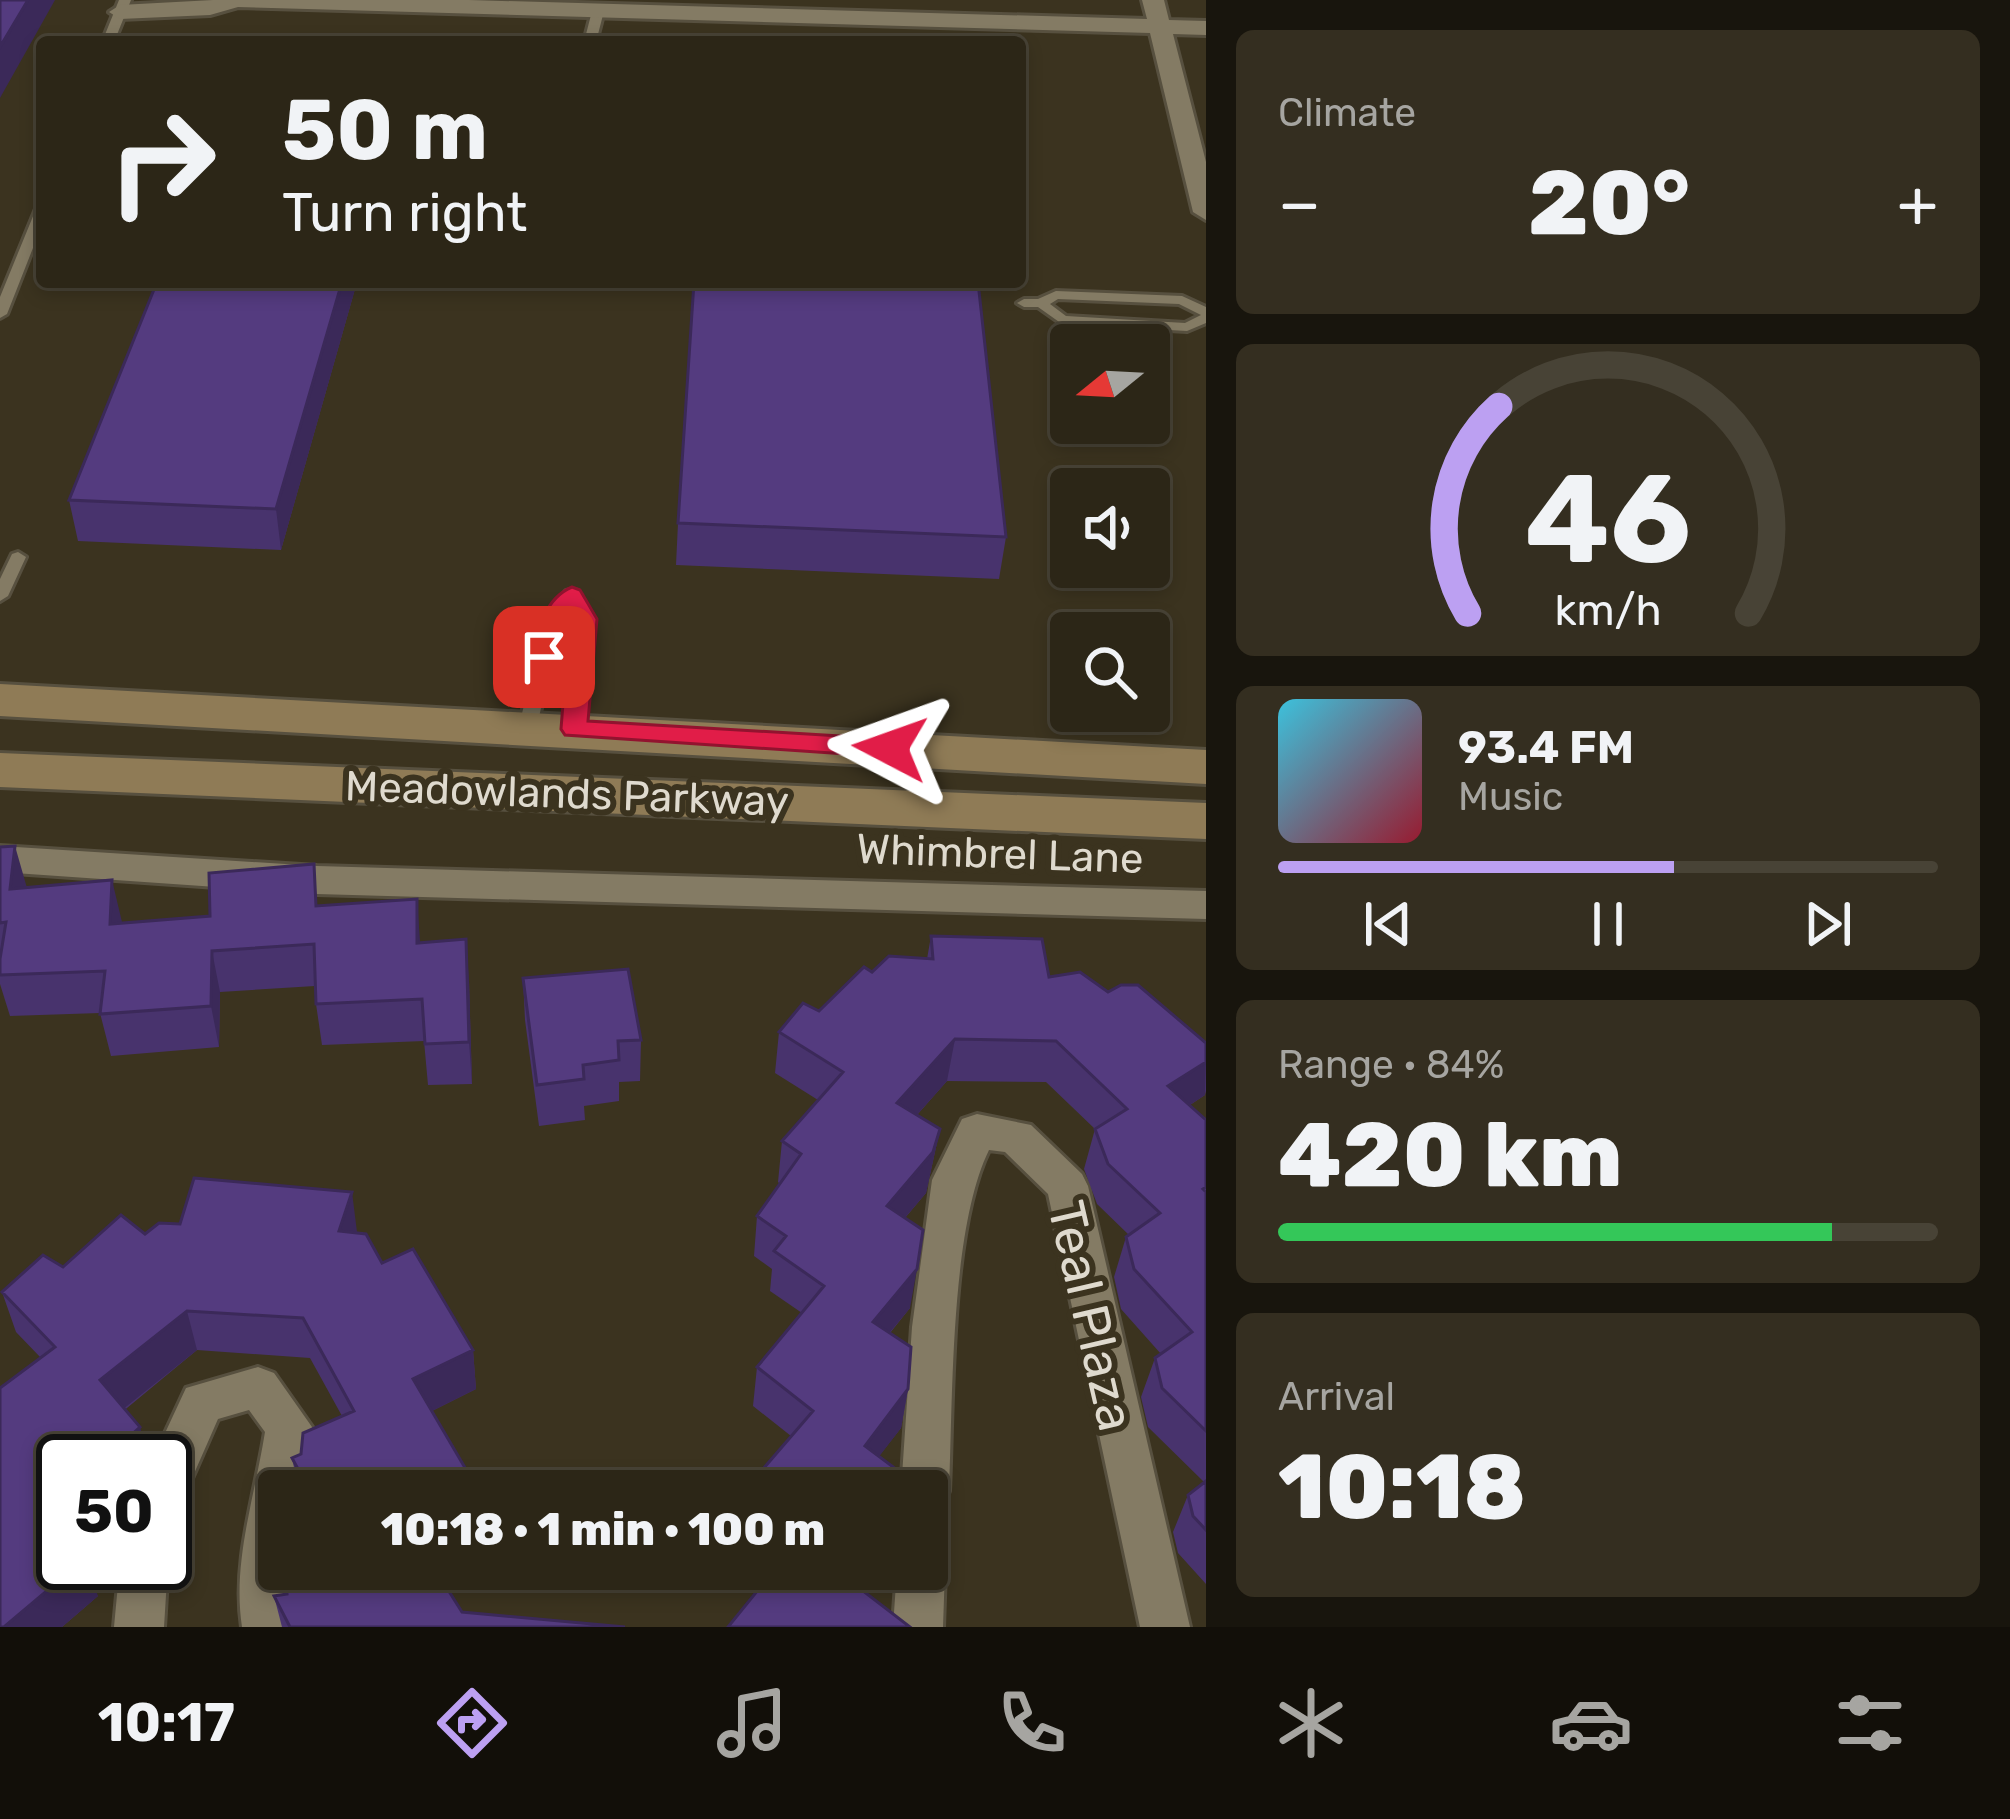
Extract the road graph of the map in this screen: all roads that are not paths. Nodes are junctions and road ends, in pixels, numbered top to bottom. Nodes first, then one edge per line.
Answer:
1 (237, 0) edge
2 (1153, 0) edge
3 (122, 6) edge
4 (827, 9) edge
5 (598, 11) junction
6 (1160, 27) junction
7 (1206, 28) edge
8 (110, 36) edge
9 (592, 36) edge
10 (1206, 212) edge
11 (36, 224) edge
12 (1024, 302) dead end
13 (1041, 303) junction
14 (0, 314) edge
15 (1206, 315) edge
16 (18, 557) dead end
17 (0, 596) edge
18 (0, 700) edge
19 (551, 728) junction
20 (1206, 767) edge
21 (0, 770) edge
22 (1206, 820) edge
23 (0, 859) edge
24 (1206, 905) edge
25 (188, 1434) edge
26 (283, 1470) edge
27 (926, 1470) edge
28 (142, 1590) edge
29 (261, 1590) edge
30 (920, 1590) edge
31 (139, 1627) edge
32 (267, 1627) edge
33 (917, 1627) edge
34 (1165, 1627) edge

1 - 3 street
1 - 5 street
2 - 6 street
3 - 8 lane
4 - 5 street
4 - 6 street
5 - 9 lane
6 - 7 street
6 - 10 street
11 - 14 lane
12 - 13 lane
13 - 15 lane
13 - 15 lane
16 - 17 lane
18 - 19 main road, Meadowlands Parkway
19 - 19 lane
19 - 20 main road, Meadowlands Parkway
21 - 22 main road, Meadowlands Parkway
23 - 24 street, Whimbrel Lane
25 - 26 street
27 - 34 street, Teal Plaza
28 - 31 street
29 - 32 street
30 - 33 street

